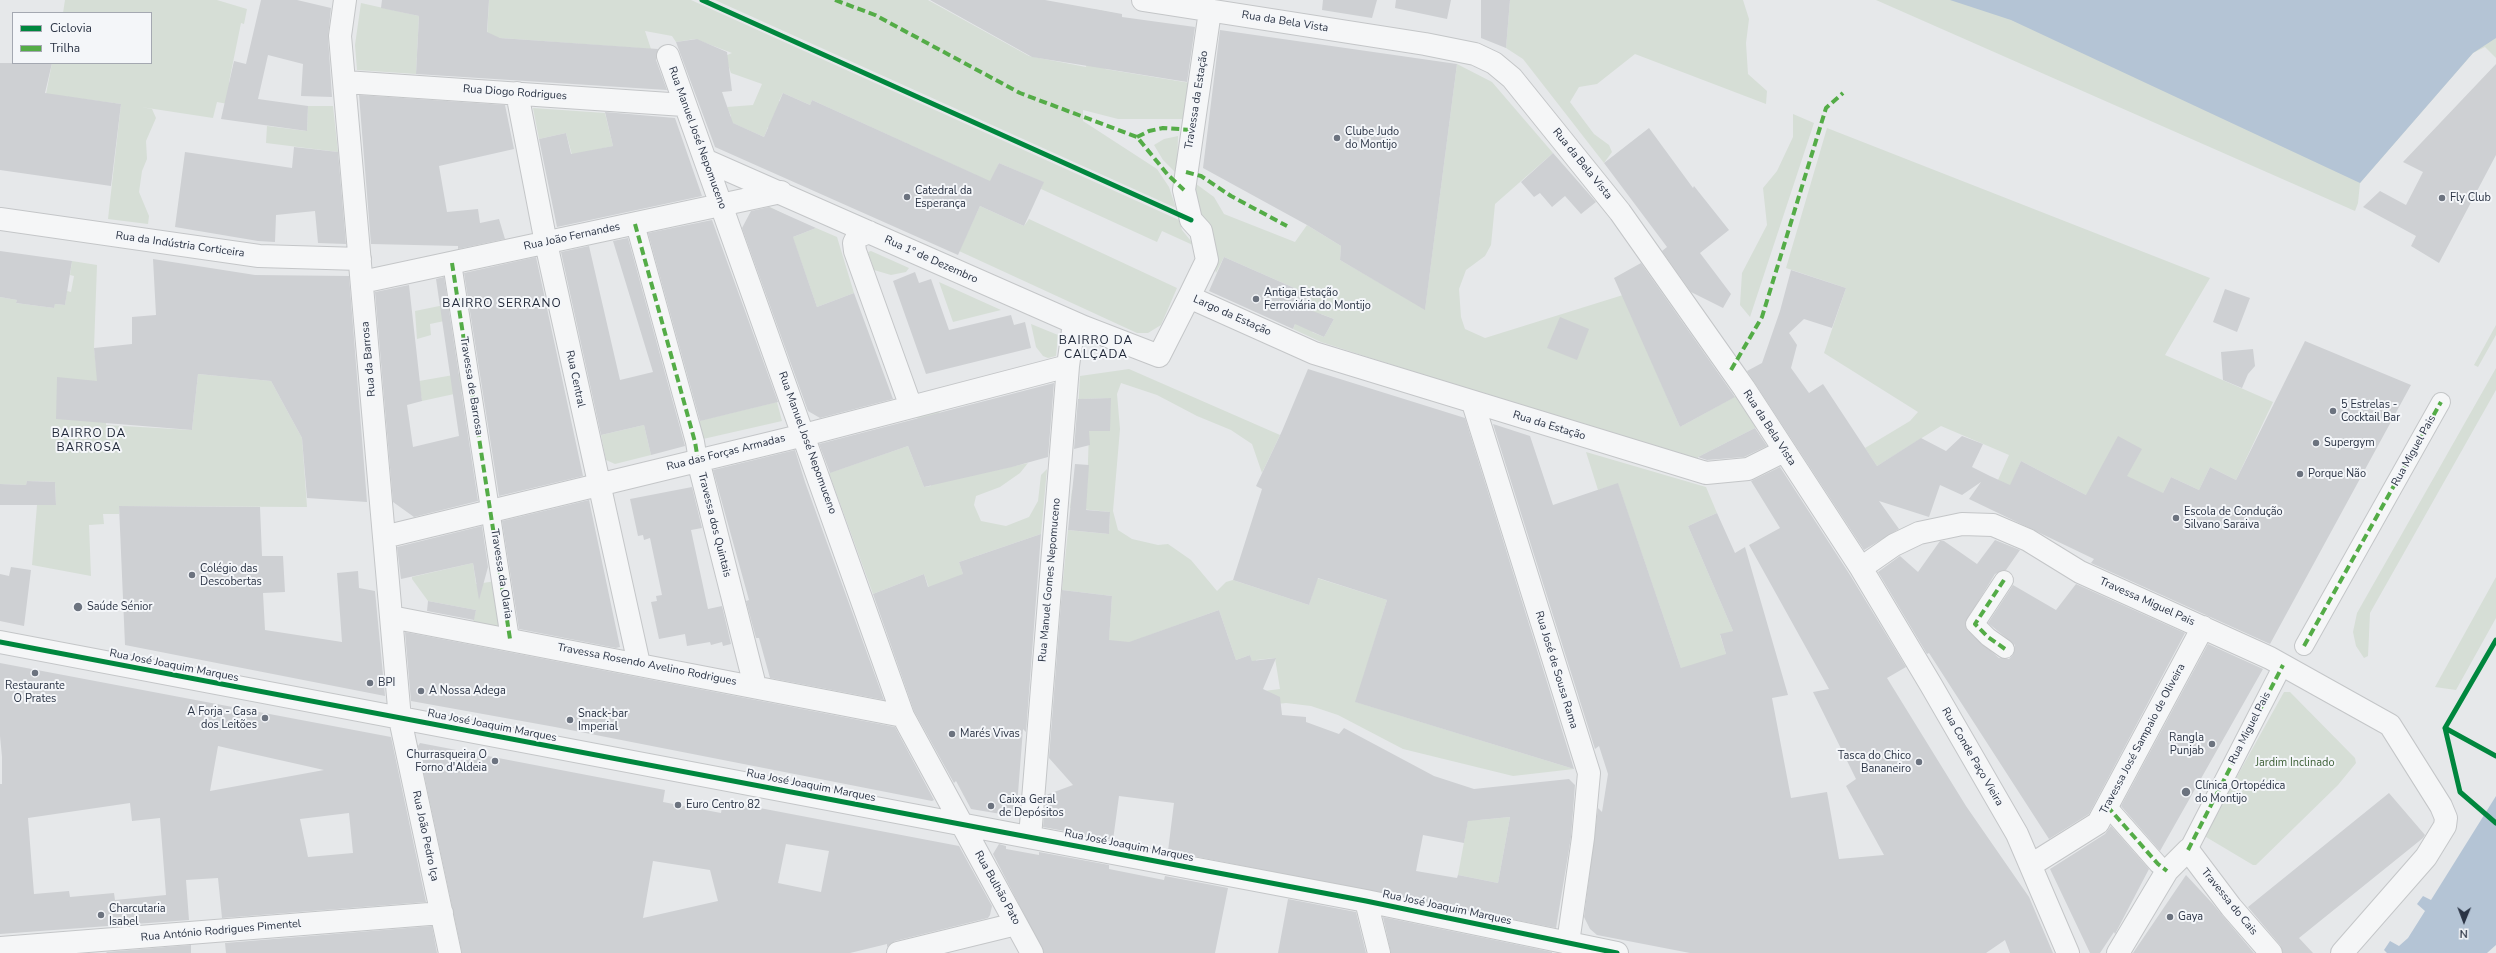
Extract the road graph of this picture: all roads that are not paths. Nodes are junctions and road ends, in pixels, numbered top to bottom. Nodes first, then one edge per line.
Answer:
1 (345, 0) edge
2 (1143, 0) edge
3 (1210, 11) junction
4 (668, 56) dead end
5 (345, 82) junction
6 (517, 92) junction
7 (684, 105) junction
8 (705, 160) junction
9 (781, 192) junction
10 (722, 206) junction
11 (0, 219) edge
12 (635, 224) junction
13 (869, 232) junction
14 (546, 243) junction
15 (360, 259) junction
16 (452, 263) junction
17 (362, 282) junction
18 (1189, 297) junction
19 (1074, 323) junction
20 (1314, 353) joint
21 (1159, 356) joint
22 (1068, 366) junction
23 (2441, 402) dead end
24 (1473, 403) junction
25 (911, 407) junction
26 (804, 435) junction
27 (1784, 451) junction
28 (698, 460) junction
29 (598, 484) junction
30 (491, 510) junction
31 (384, 537) junction
32 (1861, 568) junction
33 (2004, 580) dead end
34 (391, 617) junction
35 (2203, 628) junction
36 (510, 639) junction
37 (0, 642) edge
38 (2304, 646) dead end
39 (2005, 650) dead end
40 (2277, 661) junction
41 (639, 664) junction
42 (755, 686) junction
43 (903, 716) junction
44 (400, 718) junction
45 (2107, 806) junction
46 (961, 824) junction
47 (1030, 837) junction
48 (2188, 850) junction
49 (2031, 865) junction
50 (2167, 871) junction
51 (1366, 901) junction
52 (442, 914) junction
53 (1016, 924) junction
54 (1568, 943) junction
55 (92, 947) edge
56 (0, 948) edge
57 (450, 953) edge
58 (898, 953) edge
59 (1032, 953) edge
60 (1379, 953) edge
61 (1617, 953) edge
62 (2068, 953) edge
63 (2118, 953) edge
64 (2271, 953) edge
65 (2342, 953) edge

1 - 5 street, Rua da Barrosa
2 - 3 street, Rua da Bela Vista
3 - 18 street, Travessa da Estação
3 - 27 street, Rua da Bela Vista
4 - 7 street, Rua Manuel José Nepomuceno
5 - 6 street, Rua Diogo Rodrigues
5 - 15 street, Rua da Barrosa
6 - 7 street, Rua Diogo Rodrigues
6 - 14 street, Rua Central
7 - 8 street, Rua Manuel José Nepomuceno
8 - 9 street, Rua 1º de Dezembro
8 - 10 street, Rua Manuel José Nepomuceno
9 - 10 street, Rua João Fernandes
9 - 13 street, Rua 1º de Dezembro
10 - 12 street, Rua João Fernandes
10 - 26 street, Rua Manuel José Nepomuceno
11 - 15 street, Rua da Indústria Corticeira
12 - 14 street, Rua João Fernandes
12 - 28 street, Travessa dos Quintais
13 - 19 street, Rua 1º de Dezembro
13 - 25 street
14 - 16 street, Rua João Fernandes
14 - 29 street, Rua Central
15 - 17 street, Rua da Barrosa
16 - 17 street, Rua João Fernandes
16 - 30 street, Travessa de Barrosa
17 - 31 street, Rua da Barrosa
18 - 20 street, Largo da Estação
18 - 21 street, Largo da Estação
19 - 21 street, Rua 1º de Dezembro
19 - 22 street, Rua Manuel Gomes Nepomuceno
20 - 24 street, Rua da Estação
22 - 25 street, Rua das Forças Armadas
22 - 47 street, Rua Manuel Gomes Nepomuceno
23 - 38 street, Rua Miguel Pais
24 - 27 street, Rua da Estação
24 - 54 street, Rua José de Sousa Rama
25 - 26 street, Rua das Forças Armadas
26 - 28 street, Rua das Forças Armadas
26 - 43 street, Rua Manuel José Nepomuceno
27 - 32 street, Rua da Bela Vista
28 - 29 street, Rua das Forças Armadas
28 - 42 street, Travessa dos Quintais
29 - 30 street, Rua das Forças Armadas
29 - 41 street, Rua Central
30 - 31 street, Rua das Forças Armadas
30 - 36 street, Travessa da Olaria
31 - 34 street, Rua da Barrosa
32 - 35 street, Travessa Miguel Pais
32 - 49 street, Rua Conde Paço Vieira
33 - 39 street
34 - 36 street, Travessa Rosendo Avelino Rodrigues
34 - 44 street, Rua da Barrosa
35 - 40 street, Travessa Miguel Pais
35 - 45 street, Travessa José Sampaio de Oliveira
36 - 41 street, Travessa Rosendo Avelino Rodrigues
37 - 44 street, Rua José Joaquim Marques
40 - 48 street, Rua Miguel Pais
40 - 65 street, Travessa Miguel Pais
41 - 42 street, Travessa Rosendo Avelino Rodrigues
42 - 43 street, Travessa Rosendo Avelino Rodrigues
43 - 46 street, Rua Manuel José Nepomuceno
44 - 46 street, Rua José Joaquim Marques
44 - 52 street, Rua João Pedro Iça
45 - 49 street, Travessa José Sampaio de Oliveira
45 - 50 street
46 - 47 street, Rua José Joaquim Marques
46 - 53 street, Rua Bulhão Pato
47 - 51 street, Rua José Joaquim Marques
48 - 50 street, Rua Miguel Pais
48 - 64 street, Travessa do Cais
49 - 62 street, Rua Conde Paço Vieira
50 - 63 street, Rua Miguel Pais
51 - 54 street, Rua José Joaquim Marques
51 - 60 street
52 - 55 street, Rua António Rodrigues Pimentel
52 - 57 street, Rua João Pedro Iça
53 - 58 street
53 - 59 street, Rua Bulhão Pato
54 - 61 street, Rua José Joaquim Marques
55 - 56 street, Rua António Rodrigues Pimentel

